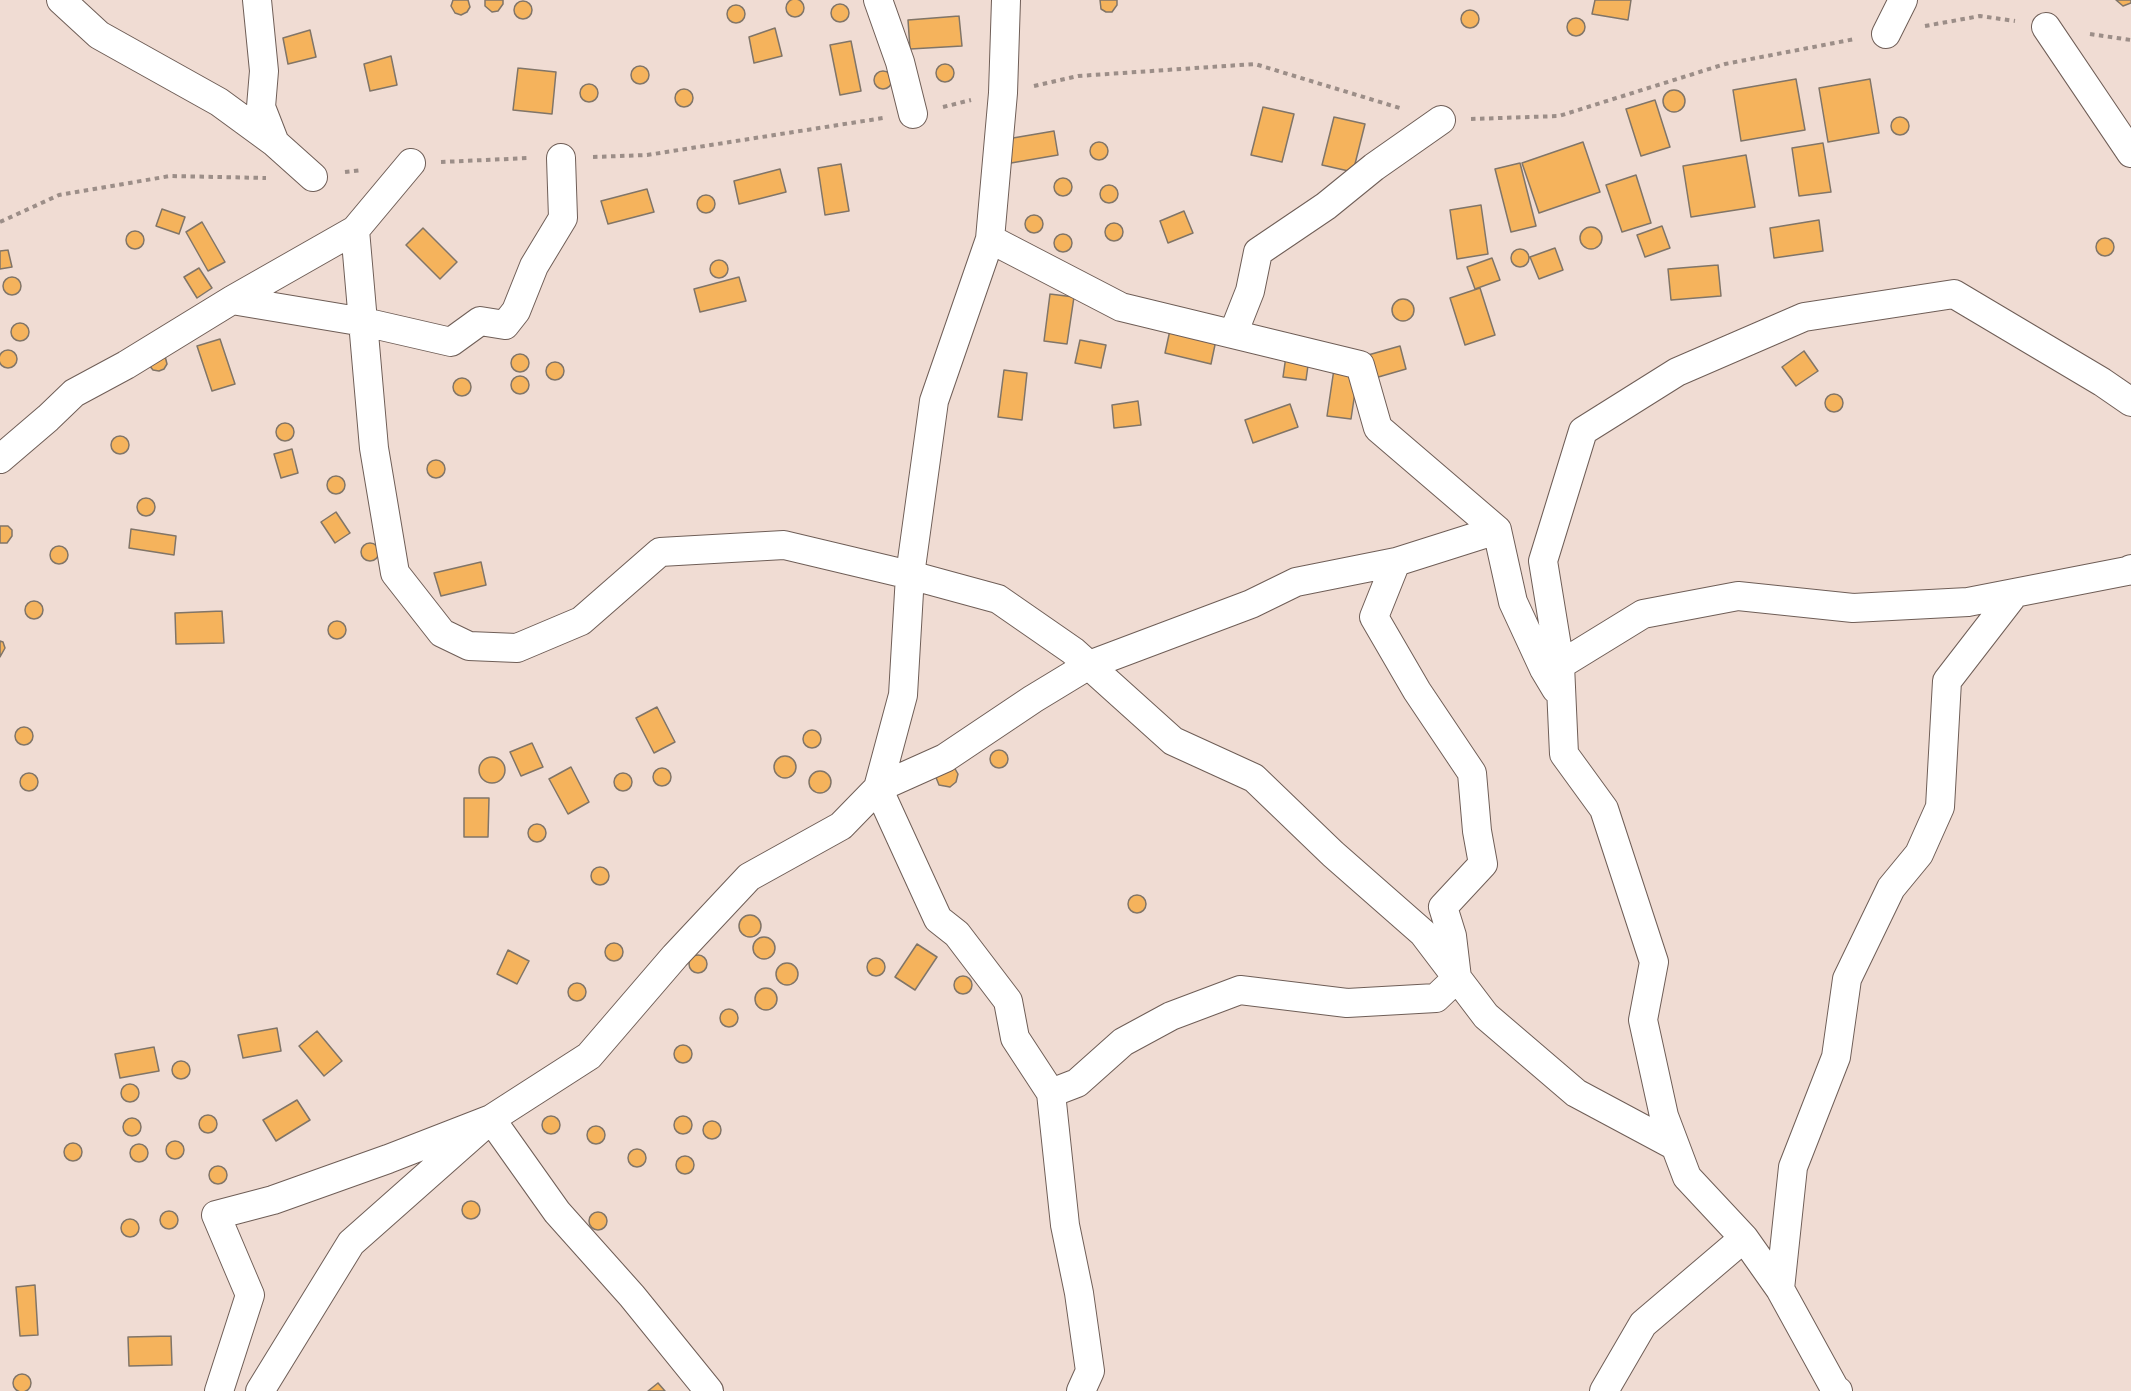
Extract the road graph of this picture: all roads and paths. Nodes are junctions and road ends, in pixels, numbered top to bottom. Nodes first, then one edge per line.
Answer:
1 (61, 0) edge
2 (257, 0) edge
3 (878, 0) edge
4 (1006, 0) edge
5 (1903, 0) edge
6 (2046, 27) junction
7 (1886, 34) junction
8 (2131, 40) edge
9 (1003, 93) junction
10 (913, 114) junction
11 (1441, 120) junction
12 (275, 143) junction
13 (2131, 153) edge
14 (561, 158) junction
15 (411, 163) junction
16 (313, 177) junction
17 (0, 222) edge
18 (355, 230) junction
19 (990, 239) junction
20 (232, 300) junction
21 (364, 322) junction
22 (1233, 334) junction
23 (2131, 402) edge
24 (0, 459) edge
25 (1497, 530) junction
26 (1395, 562) junction
27 (2131, 569) edge
28 (910, 575) junction
29 (2015, 593) junction
30 (1089, 665) junction
31 (1560, 665) junction
32 (1562, 699) junction
33 (878, 788) junction
34 (1457, 978) junction
35 (1052, 1093) junction
36 (491, 1119) junction
37 (1676, 1146) junction
38 (1744, 1238) junction
39 (1780, 1289) junction
40 (279, 1361) junction
41 (219, 1391) edge
42 (260, 1391) edge
43 (286, 1391) edge
44 (709, 1391) edge
45 (1081, 1391) edge
46 (1604, 1391) edge
47 (1838, 1391) edge

1 - 12 street
2 - 12 street
3 - 10 street
4 - 9 street
5 - 7 street
6 - 7 path
6 - 8 path
6 - 13 street
7 - 11 path
9 - 10 path
9 - 11 path
9 - 19 street
10 - 14 path
11 - 22 street
12 - 16 street
14 - 15 path
14 - 21 street
15 - 16 path
15 - 18 street
16 - 17 path
18 - 20 street
18 - 21 street
19 - 22 street
19 - 28 street
20 - 21 street
20 - 24 street
21 - 28 street
22 - 25 street
23 - 31 street
25 - 26 street
25 - 32 street
26 - 30 street
26 - 34 street
27 - 29 street
28 - 30 street
28 - 33 street
29 - 31 street
29 - 39 street
30 - 33 street
30 - 34 street
31 - 32 street
32 - 37 street
33 - 35 street
33 - 36 street
34 - 35 street
34 - 37 street
35 - 45 street
36 - 40 street
36 - 41 street
36 - 44 street
37 - 38 street
38 - 39 street
38 - 46 street
39 - 47 street
40 - 42 street
40 - 43 street

